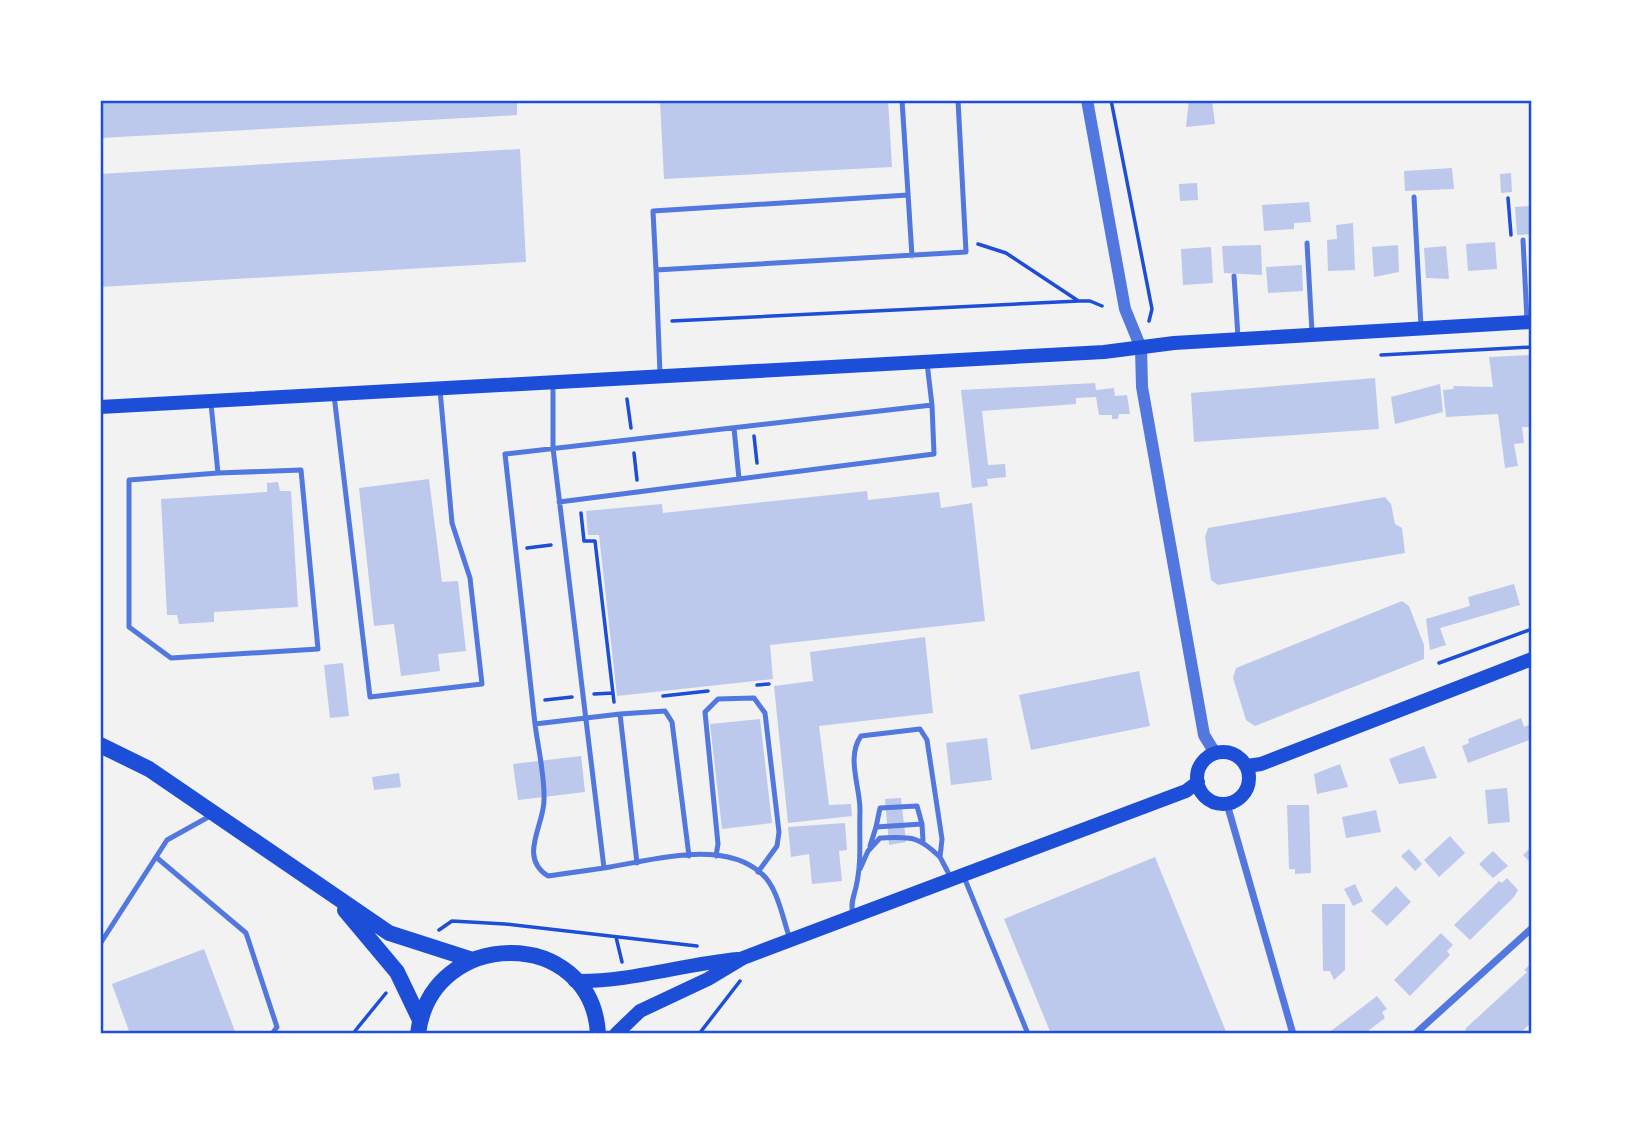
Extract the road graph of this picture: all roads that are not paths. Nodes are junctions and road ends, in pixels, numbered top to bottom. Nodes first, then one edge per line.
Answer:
1 (902, 100) edge
2 (958, 100) edge
3 (1087, 100) edge
4 (908, 195) junction
5 (1414, 197) dead end
6 (1522, 240) dead end
7 (1307, 243) dead end
8 (912, 256) junction
9 (656, 270) junction
10 (1234, 276) dead end
11 (1530, 323) edge
12 (1422, 329) junction
13 (1312, 335) junction
14 (1238, 340) junction
15 (1141, 348) junction
16 (927, 359) junction
17 (660, 374) junction
18 (553, 380) junction
19 (440, 387) junction
20 (334, 393) junction
21 (211, 401) junction
22 (932, 405) junction
23 (100, 407) edge
24 (734, 428) junction
25 (553, 448) junction
26 (218, 473) junction
27 (739, 479) junction
28 (559, 502) junction
29 (1532, 659) edge
30 (620, 714) junction
31 (586, 718) junction
32 (535, 723) junction
33 (100, 745) edge
34 (1215, 753) junction
35 (1247, 766) junction
36 (1198, 782) junction
37 (1227, 804) junction
38 (216, 813) junction
39 (922, 824) junction
40 (876, 827) junction
41 (923, 841) junction
42 (869, 850) junction
43 (689, 856) junction
44 (716, 856) junction
45 (940, 857) junction
46 (156, 858) junction
47 (637, 863) junction
48 (604, 868) junction
49 (859, 871) junction
50 (758, 872) junction
51 (957, 876) junction
52 (335, 897) junction
53 (854, 915) junction
54 (1532, 928) edge
55 (790, 939) junction
56 (100, 944) edge
57 (743, 958) junction
58 (473, 960) junction
59 (575, 981) junction
60 (419, 1027) edge
61 (272, 1034) edge
62 (598, 1034) edge
63 (616, 1034) edge
64 (1028, 1034) edge
65 (1293, 1034) edge
66 (1415, 1034) edge

1 - 4 lane
2 - 8 lane
3 - 15 street
4 - 8 lane
4 - 9 lane
5 - 12 lane
6 - 11 lane
7 - 13 lane
8 - 9 lane
9 - 17 lane
10 - 14 lane
11 - 12 main road
12 - 13 main road
13 - 14 main road
14 - 15 main road
15 - 16 main road
15 - 34 street
16 - 17 main road
16 - 22 lane
17 - 18 main road
18 - 19 main road
18 - 25 lane
19 - 20 main road
19 - 20 lane
20 - 21 main road
21 - 23 main road
21 - 26 lane
22 - 24 lane
22 - 27 lane
24 - 25 lane
24 - 27 lane
25 - 28 lane
25 - 32 lane
26 - 26 lane
27 - 28 lane
28 - 31 lane
29 - 35 main road
30 - 31 lane
30 - 43 lane
30 - 47 lane
31 - 32 lane
31 - 48 lane
32 - 48 lane
33 - 38 main road
34 - 35 main road
34 - 36 main road
35 - 37 main road
36 - 37 main road
36 - 51 main road
37 - 65 street
38 - 46 lane
38 - 52 main road
39 - 40 lane
39 - 40 lane
39 - 41 lane
40 - 42 lane
41 - 42 lane
41 - 45 lane
42 - 49 lane
43 - 44 lane
43 - 47 lane
44 - 50 lane
44 - 50 lane
45 - 49 lane
45 - 51 lane
46 - 56 lane
46 - 61 lane
47 - 48 lane
49 - 53 lane
50 - 55 lane
51 - 53 main road
51 - 64 lane
52 - 58 main road
52 - 60 main road
53 - 55 main road
54 - 66 street
55 - 57 main road
57 - 59 main road
57 - 63 main road
58 - 59 main road
58 - 60 main road
59 - 62 main road

